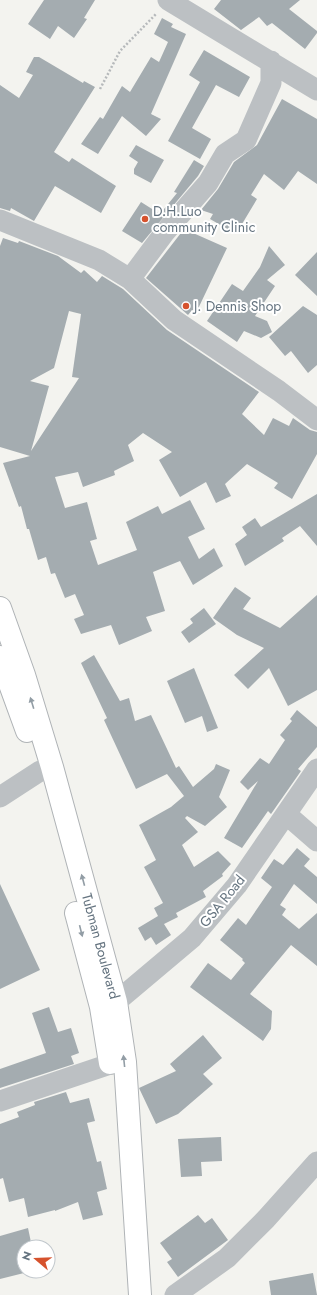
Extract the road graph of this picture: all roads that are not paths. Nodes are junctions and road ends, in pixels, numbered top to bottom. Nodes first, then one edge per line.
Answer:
1 (164, 4) edge
2 (195, 6) edge
3 (271, 61) junction
4 (317, 90) edge
5 (0, 220) edge
6 (130, 279) junction
7 (317, 420) edge
8 (0, 608) edge
9 (0, 657) edge
10 (317, 769) edge
11 (40, 772) junction
12 (0, 797) edge
13 (286, 814) junction
14 (317, 841) edge
15 (108, 1005) junction
16 (110, 1064) junction
17 (0, 1101) edge
18 (317, 1162) edge
19 (128, 1295) edge
20 (140, 1295) edge
21 (175, 1295) edge

1 - 2 street
2 - 3 street
3 - 4 street
3 - 6 street
5 - 6 street
6 - 7 street
15 -> 8 highway, Tubman Boulevard
9 - 11 highway, Tubman Boulevard
10 - 13 street, GSA Road
11 - 12 street
11 -> 15 highway, Tubman Boulevard
13 - 14 street
13 - 15 street, GSA Road
15 - 16 highway, Tubman Boulevard
20 -> 15 highway, Tubman Boulevard
16 - 17 street
16 - 19 highway, Tubman Boulevard
18 - 21 street

